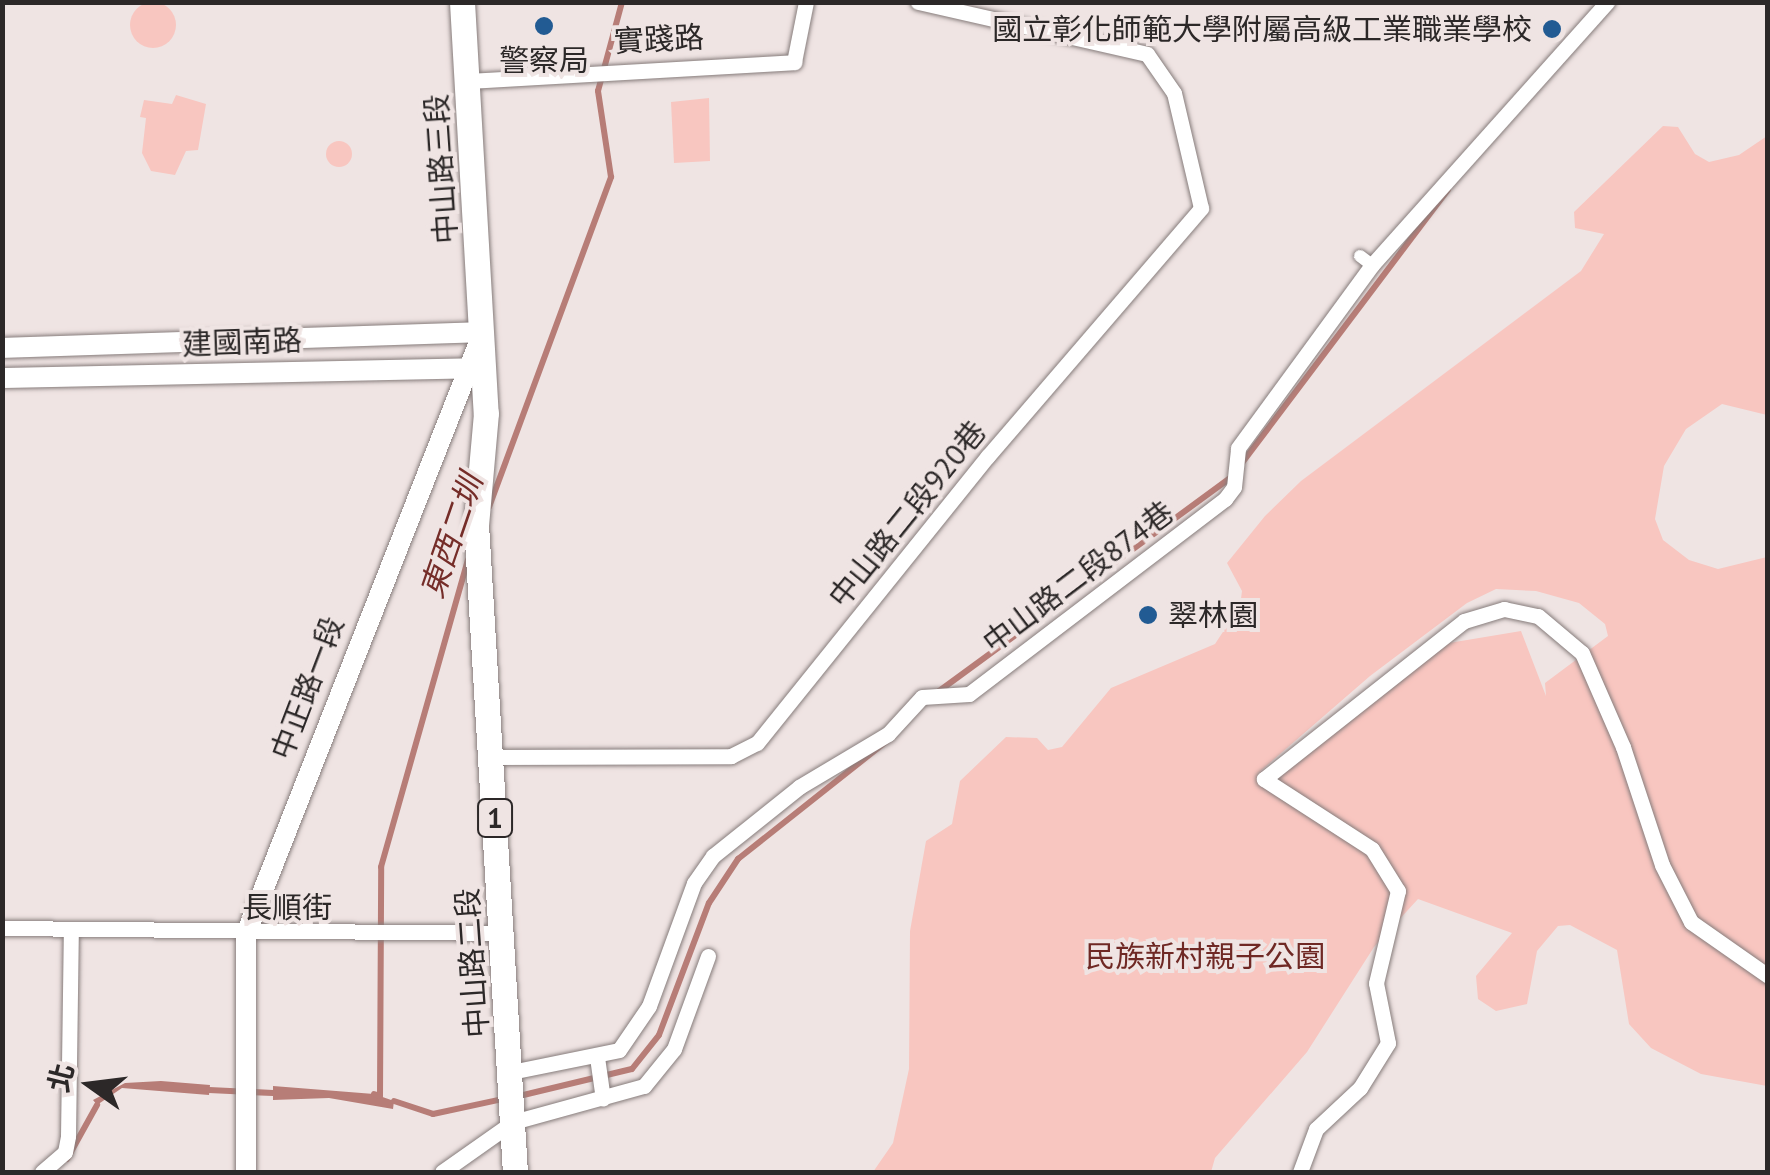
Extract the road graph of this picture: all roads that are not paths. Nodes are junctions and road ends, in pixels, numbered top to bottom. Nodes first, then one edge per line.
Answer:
1 (462, 2) edge
2 (806, 2) edge
3 (918, 2) edge
4 (1607, 2) edge
5 (467, 81) junction
6 (483, 332) junction
7 (2, 348) edge
8 (474, 368) junction
9 (2, 378) edge
10 (492, 757) junction
11 (2, 928) edge
12 (71, 929) junction
13 (502, 933) junction
14 (246, 934) junction
15 (708, 956) dead end
16 (1768, 976) edge
17 (597, 1058) junction
18 (512, 1097) junction
19 (603, 1099) junction
20 (42, 1172) edge
21 (246, 1172) edge
22 (442, 1172) edge
23 (515, 1172) edge
24 (1300, 1172) edge

1 - 5 main road, 中山路三段 / 1
2 - 5 street, 實踐路
3 - 10 street, 中山路二段920巷
4 - 17 street, 中山路二段874巷
5 - 6 main road, 中山路三段 / 1
6 - 7 street, 建國南路
6 - 8 main road, 中山路二段 / 1
8 - 9 street, 建國南路
8 - 10 main road, 中山路二段 / 1
8 - 14 street, 中正路一段
10 - 13 main road, 中山路二段 / 1
11 - 12 street, 長順街
12 - 14 street, 長順街
12 - 20 street
13 - 14 street, 長順街
13 - 18 main road, 中山路二段 / 1
14 - 21 street, 中正路一段
15 - 19 street
16 - 24 street
17 - 18 street, 中山路二段874巷
17 - 19 street
18 - 19 street
18 - 22 street
18 - 23 main road, 中山路二段 / 1

